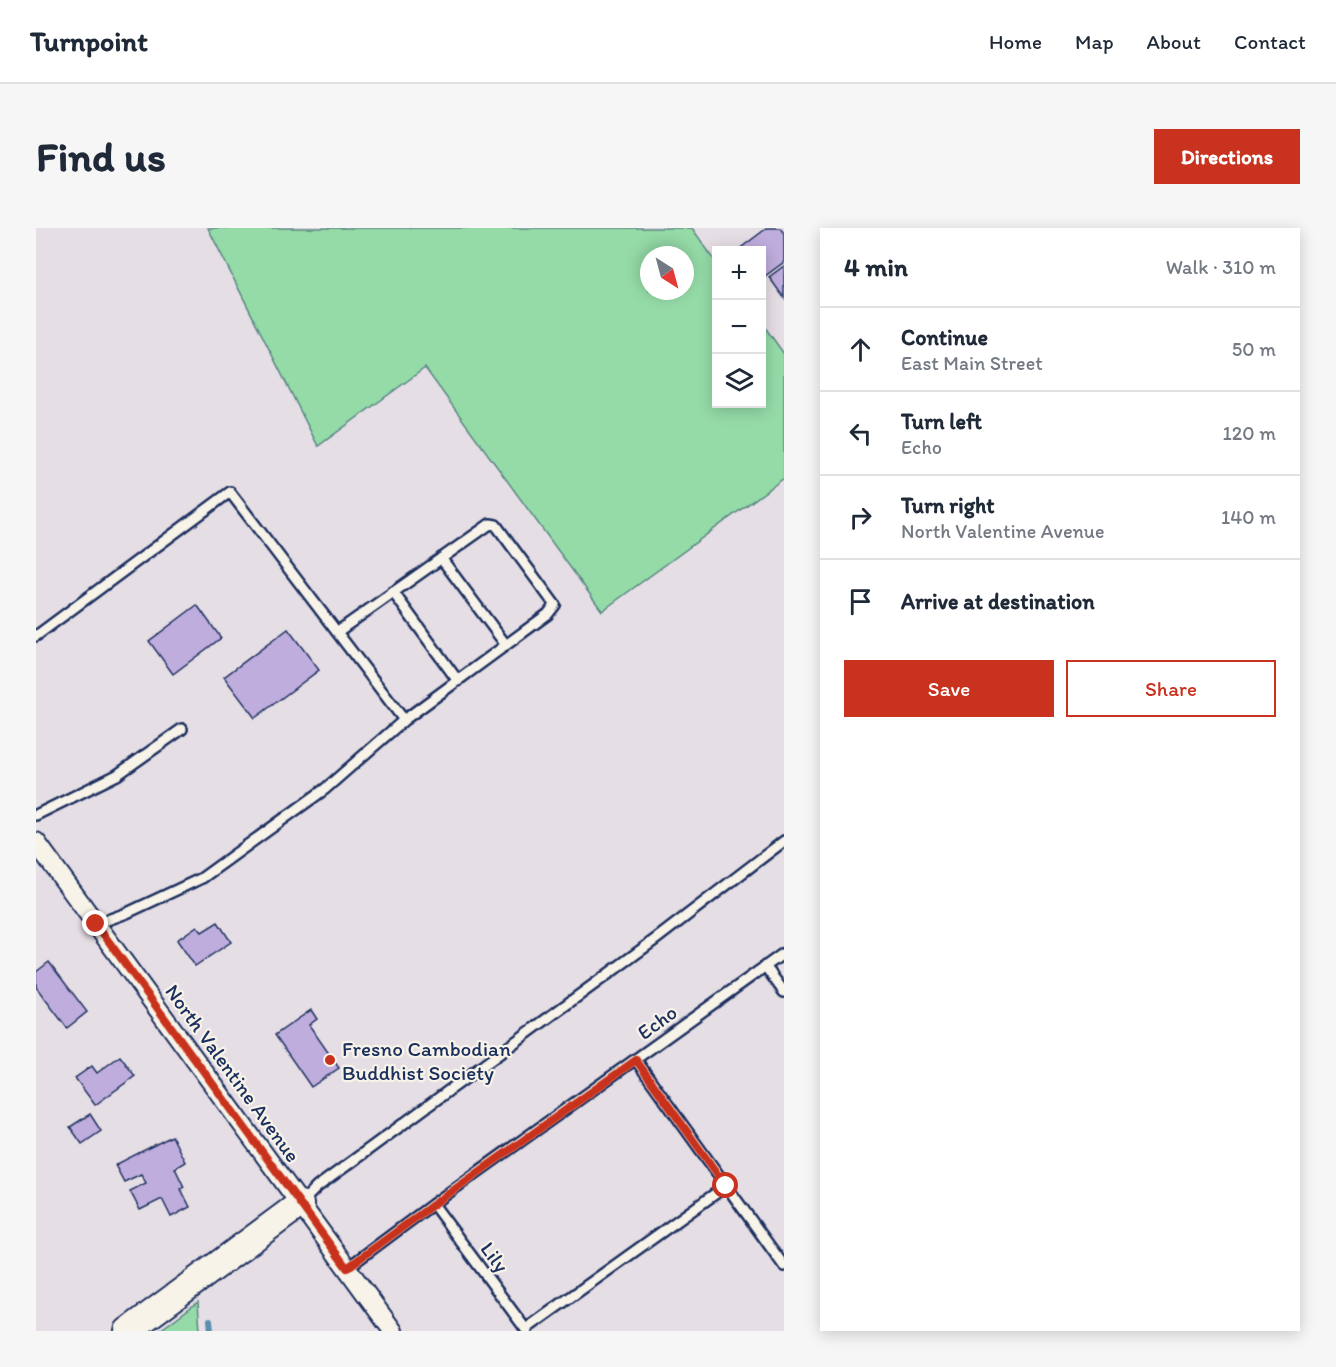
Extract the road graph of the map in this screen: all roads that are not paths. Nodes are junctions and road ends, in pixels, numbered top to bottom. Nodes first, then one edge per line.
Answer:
1 (441, 558) junction
2 (393, 592) junction
3 (337, 632) junction
4 (36, 636) edge
5 (506, 645) junction
6 (458, 681) junction
7 (404, 720) junction
8 (182, 729) dead end
9 (36, 815) edge
10 (784, 841) edge
11 (36, 842) edge
12 (96, 924) junction
13 (784, 952) edge
14 (765, 966) junction
15 (784, 992) edge
16 (636, 1060) junction
17 (726, 1186) junction
18 (300, 1204) junction
19 (434, 1204) junction
20 (784, 1266) edge
21 (347, 1268) junction
22 (526, 1330) edge
23 (128, 1331) edge
24 (393, 1331) edge

1 - 2 lane
1 - 5 lane
1 - 5 lane
2 - 3 lane
2 - 6 lane
3 - 4 lane
3 - 7 lane
5 - 6 lane
6 - 7 lane
7 - 12 lane
8 - 9 lane
10 - 18 lane
11 - 12 street, North Valentine Avenue
12 - 18 street, North Valentine Avenue
13 - 14 lane, Echo
14 - 15 lane
14 - 16 lane, Echo
16 - 17 lane
16 - 19 lane, Echo
17 - 20 lane
17 - 22 lane
18 - 21 street, North Valentine Avenue
18 - 23 street
19 - 21 lane, Echo
19 - 22 lane, Lily
21 - 24 street, North Valentine Avenue

